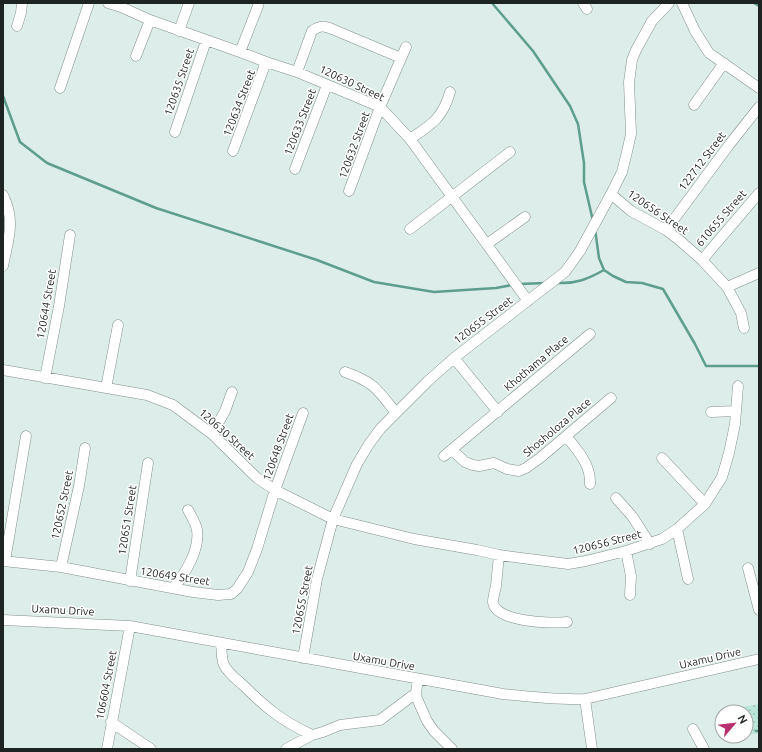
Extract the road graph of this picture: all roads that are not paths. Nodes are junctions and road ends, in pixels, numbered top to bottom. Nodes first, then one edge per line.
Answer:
1 (22, 3) edge
2 (89, 3) edge
3 (108, 3) edge
4 (188, 3) edge
5 (682, 3) edge
6 (122, 5) edge
7 (663, 5) edge
8 (258, 6) dead end
9 (150, 20) junction
10 (17, 26) dead end
11 (180, 31) junction
12 (206, 41) junction
13 (406, 47) dead end
14 (240, 52) junction
15 (136, 56) dead end
16 (401, 58) junction
17 (266, 62) junction
18 (724, 63) junction
19 (296, 72) junction
20 (327, 84) junction
21 (60, 88) dead end
22 (759, 88) edge
23 (450, 92) dead end
24 (694, 104) dead end
25 (380, 107) junction
26 (759, 107) edge
27 (175, 132) dead end
28 (410, 139) junction
29 (233, 152) dead end
30 (510, 152) dead end
31 (295, 169) dead end
32 (349, 191) dead end
33 (759, 193) edge
34 (611, 194) junction
35 (3, 195) edge
36 (452, 196) junction
37 (525, 217) dead end
38 (410, 229) dead end
39 (666, 230) junction
40 (70, 235) dead end
41 (487, 244) junction
42 (702, 260) junction
43 (3, 266) edge
44 (759, 273) edge
45 (728, 287) junction
46 (528, 301) junction
47 (118, 325) dead end
48 (744, 328) dead end
49 (590, 334) dead end
50 (454, 358) junction
51 (3, 370) edge
52 (345, 372) dead end
53 (45, 378) junction
54 (738, 386) dead end
55 (106, 388) junction
56 (232, 392) dead end
57 (612, 398) dead end
58 (736, 411) junction
59 (498, 412) junction
60 (711, 412) dead end
61 (303, 413) dead end
62 (396, 413) junction
63 (212, 434) junction
64 (26, 436) dead end
65 (566, 436) junction
66 (85, 448) dead end
67 (448, 453) joint
68 (662, 458) dead end
69 (148, 463) dead end
70 (590, 484) dead end
71 (275, 490) junction
72 (616, 498) dead end
73 (705, 504) junction
74 (188, 510) dead end
75 (334, 519) junction
76 (677, 529) junction
77 (650, 544) junction
78 (626, 551) junction
79 (499, 556) junction
80 (4, 561) edge
81 (60, 567) junction
82 (748, 568) dead end
83 (688, 579) dead end
84 (130, 581) junction
85 (173, 588) junction
86 (630, 595) dead end
87 (759, 610) edge
88 (3, 620) edge
89 (567, 622) dead end
90 (130, 626) junction
91 (222, 643) junction
92 (303, 658) junction
93 (759, 659) edge
94 (418, 679) junction
95 (415, 694) junction
96 (585, 699) junction
97 (111, 722) junction
98 (693, 729) dead end
99 (312, 736) junction
100 (107, 749) edge
101 (151, 749) edge
102 (286, 749) edge
103 (452, 749) edge
104 (592, 749) edge
105 (704, 749) edge

1 - 10 street
2 - 21 street
3 - 6 street, 120630 Street
4 - 11 street
5 - 18 street
6 - 9 street, 120630 Street
7 - 34 street, 120655 Street
8 - 14 street
9 - 11 street, 120630 Street
9 - 15 street
11 - 12 street, 120630 Street
12 - 14 street, 120630 Street
12 - 27 street, 120635 Street
13 - 16 street, 120632 Street
14 - 17 street, 120630 Street
16 - 19 street
16 - 25 street, 120632 Street
17 - 19 street, 120630 Street
17 - 29 street, 120634 Street
18 - 22 street
18 - 24 street
19 - 20 street, 120630 Street
20 - 25 street, 120630 Street
20 - 31 street, 120633 Street
23 - 28 street
25 - 28 street, 120630 Street
25 - 32 street, 120632 Street
26 - 39 street, 122712 Street
28 - 36 street, 120630 Street
30 - 36 street
33 - 42 street, 610655 Street
34 - 39 street, 120656 Street
34 - 46 street, 120655 Street
35 - 43 street
36 - 38 street
36 - 41 street, 120630 Street
37 - 41 street
39 - 42 street, 120656 Street
40 - 53 street, 120644 Street
41 - 46 street, 120630 Street
42 - 45 street, 120656 Street
44 - 45 street
45 - 48 street, 120656 Street
46 - 50 street, 120655 Street
47 - 55 street
49 - 59 street, Khothama Place
50 - 59 street
50 - 62 street, 120655 Street
51 - 53 street, 120630 Street
52 - 62 street
53 - 55 street, 120630 Street
54 - 58 street, 120656 Street
55 - 63 street, 120630 Street
56 - 63 street
57 - 65 street, Shosholoza Place
58 - 60 street
58 - 73 street, 120656 Street
59 - 67 street, Khothama Place
61 - 71 street, 120648 Street
62 - 75 street, 120655 Street
63 - 71 street, 120630 Street
64 - 80 street
65 - 67 street, Shosholoza Place
65 - 70 street
66 - 81 street, 120652 Street
68 - 73 street
69 - 84 street, 120651 Street
71 - 75 street, 120630 Street
71 - 85 street, 120649 Street
72 - 77 street
73 - 76 street, 120656 Street
74 - 85 street
75 - 79 street, 120656 Street
75 - 92 street, 120655 Street
76 - 77 street, 120656 Street
76 - 83 street
77 - 78 street, 120656 Street
78 - 79 street, 120656 Street
78 - 86 street
79 - 89 street
80 - 81 street, 120649 Street
81 - 84 street, 120649 Street
82 - 87 street
84 - 85 street, 120649 Street
88 - 90 street, Uxamu Drive
90 - 91 street, Uxamu Drive
90 - 97 street, 106604 Street
91 - 92 street, Uxamu Drive
91 - 99 street
92 - 94 street, Uxamu Drive
93 - 96 street, Uxamu Drive
94 - 95 street
94 - 96 street, Uxamu Drive
95 - 99 street
95 - 103 street
96 - 104 street
97 - 100 street, 106604 Street
97 - 101 street
98 - 105 street
99 - 102 street

